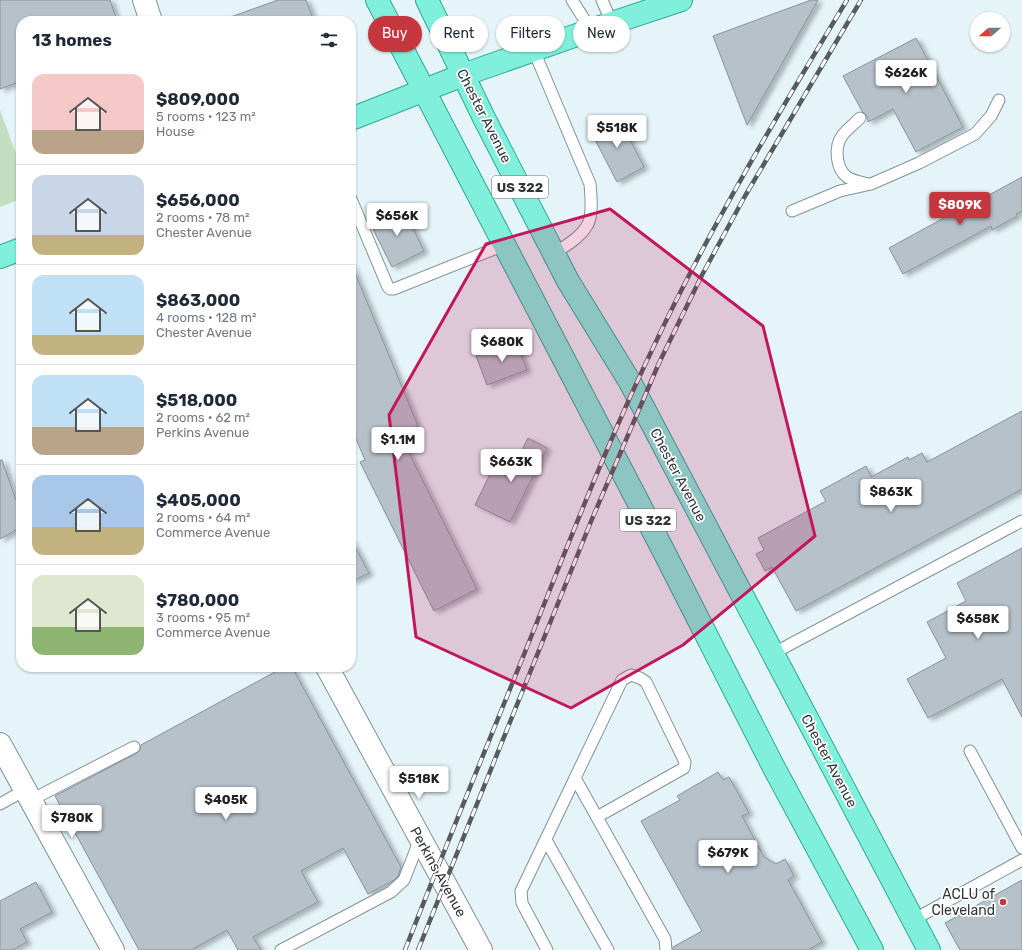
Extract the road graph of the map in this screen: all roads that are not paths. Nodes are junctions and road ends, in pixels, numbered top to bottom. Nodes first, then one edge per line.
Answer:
1 (144, 0) edge
2 (377, 0) edge
3 (427, 0) edge
4 (572, 0) edge
5 (602, 0) edge
6 (681, 0) edge
7 (656, 4) edge
8 (149, 16) edge
9 (582, 16) edge
10 (609, 16) edge
11 (630, 16) edge
12 (528, 52) edge
13 (535, 52) edge
14 (463, 75) junction
15 (424, 90) junction
16 (999, 100) dead end
17 (356, 117) edge
18 (860, 118) dead end
19 (871, 184) junction
20 (356, 211) edge
21 (792, 211) dead end
22 (504, 245) junction
23 (16, 251) edge
24 (554, 253) junction
25 (0, 257) edge
26 (1022, 520) edge
27 (772, 654) junction
28 (330, 672) edge
29 (0, 744) edge
30 (134, 747) dead end
31 (970, 751) dead end
32 (576, 778) junction
33 (28, 795) junction
34 (0, 804) edge
35 (597, 817) junction
36 (420, 838) junction
37 (546, 840) junction
38 (1022, 848) edge
39 (1022, 860) edge
40 (913, 920) junction
41 (868, 948) edge
42 (113, 950) edge
43 (281, 950) edge
44 (481, 950) edge
45 (547, 950) edge
46 (608, 950) edge
47 (666, 950) edge
48 (929, 950) edge

1 - 8 street
2 - 15 main road, US 322
3 - 14 main road, Chester Avenue / US 322
4 - 9 lane
5 - 10 lane
6 - 7 main road
7 - 11 main road
12 - 14 main road
13 - 24 lane
14 - 15 main road
14 - 24 main road, Chester Avenue / US 322
15 - 17 main road
15 - 22 main road, US 322
16 - 19 lane
18 - 19 lane
19 - 21 lane
20 - 22 lane
22 - 41 main road, US 322
23 - 25 main road
24 - 27 main road, Chester Avenue / US 322
26 - 27 lane
27 - 40 main road, Chester Avenue / US 322
28 - 36 street, Perkins Avenue
29 - 33 street
30 - 33 lane
31 - 38 lane
32 - 35 lane
32 - 35 lane
32 - 37 lane
33 - 34 lane
33 - 42 street
35 - 47 lane
36 - 43 lane
36 - 44 street, Perkins Avenue
37 - 45 lane
37 - 46 lane
39 - 40 lane
40 - 48 main road, Chester Avenue / US 322

